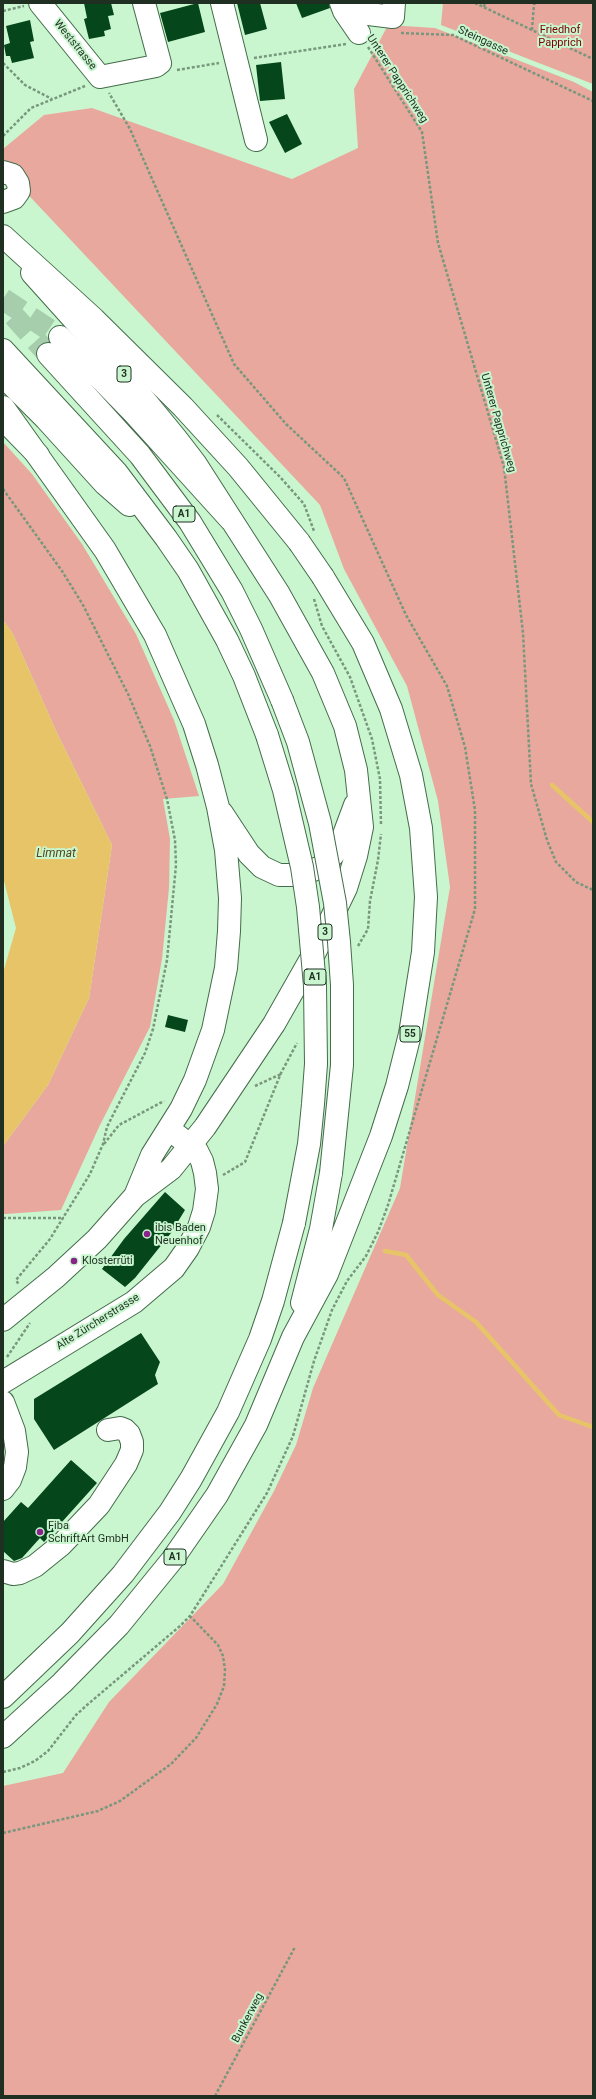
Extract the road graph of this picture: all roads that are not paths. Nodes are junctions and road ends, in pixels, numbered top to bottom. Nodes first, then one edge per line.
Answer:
1 (144, 3) edge
2 (222, 3) edge
3 (394, 3) edge
4 (34, 4) edge
5 (342, 7) edge
6 (359, 34) road end
7 (256, 140) dead end
8 (3, 172) edge
9 (5, 208) edge
10 (3, 236) edge
11 (3, 241) edge
12 (3, 350) edge
13 (3, 376) edge
14 (3, 407) edge
15 (3, 419) edge
16 (38, 455) junction
17 (230, 519) junction
18 (166, 538) junction
19 (359, 794) junction
20 (218, 807) junction
21 (169, 1129) junction
22 (190, 1146) junction
23 (135, 1196) junction
24 (4, 1317) edge
25 (293, 1337) junction
26 (4, 1372) edge
27 (3, 1402) edge
28 (108, 1430) dead end
29 (3, 1489) edge
30 (3, 1571) edge
31 (3, 1697) edge
32 (3, 1737) edge

1 - 4 main road, Weststrasse
2 - 7 main road
3 - 5 main road
5 - 6 main road
8 - 9 main road
10 - 25 main road, 55, bridge
11 - 17 main road, 3
12 - 18 main road, A1
13 - 18 main road
14 - 16 main road, 3
15 - 16 main road
16 - 20 main road, 3
17 - 19 main road, 3
17 - 25 main road, A1, bridge
18 - 31 main road, A1, bridge
19 - 20 main road
19 - 22 main road, 3
20 - 21 main road, 3
21 - 22 main road, Alte Zürcherstrasse
21 - 23 main road, 3
22 - 23 main road, 3
22 - 26 main road, Alte Zürcherstrasse
23 - 24 main road, 3
25 - 32 main road, A1
27 - 29 main road
28 - 30 main road

